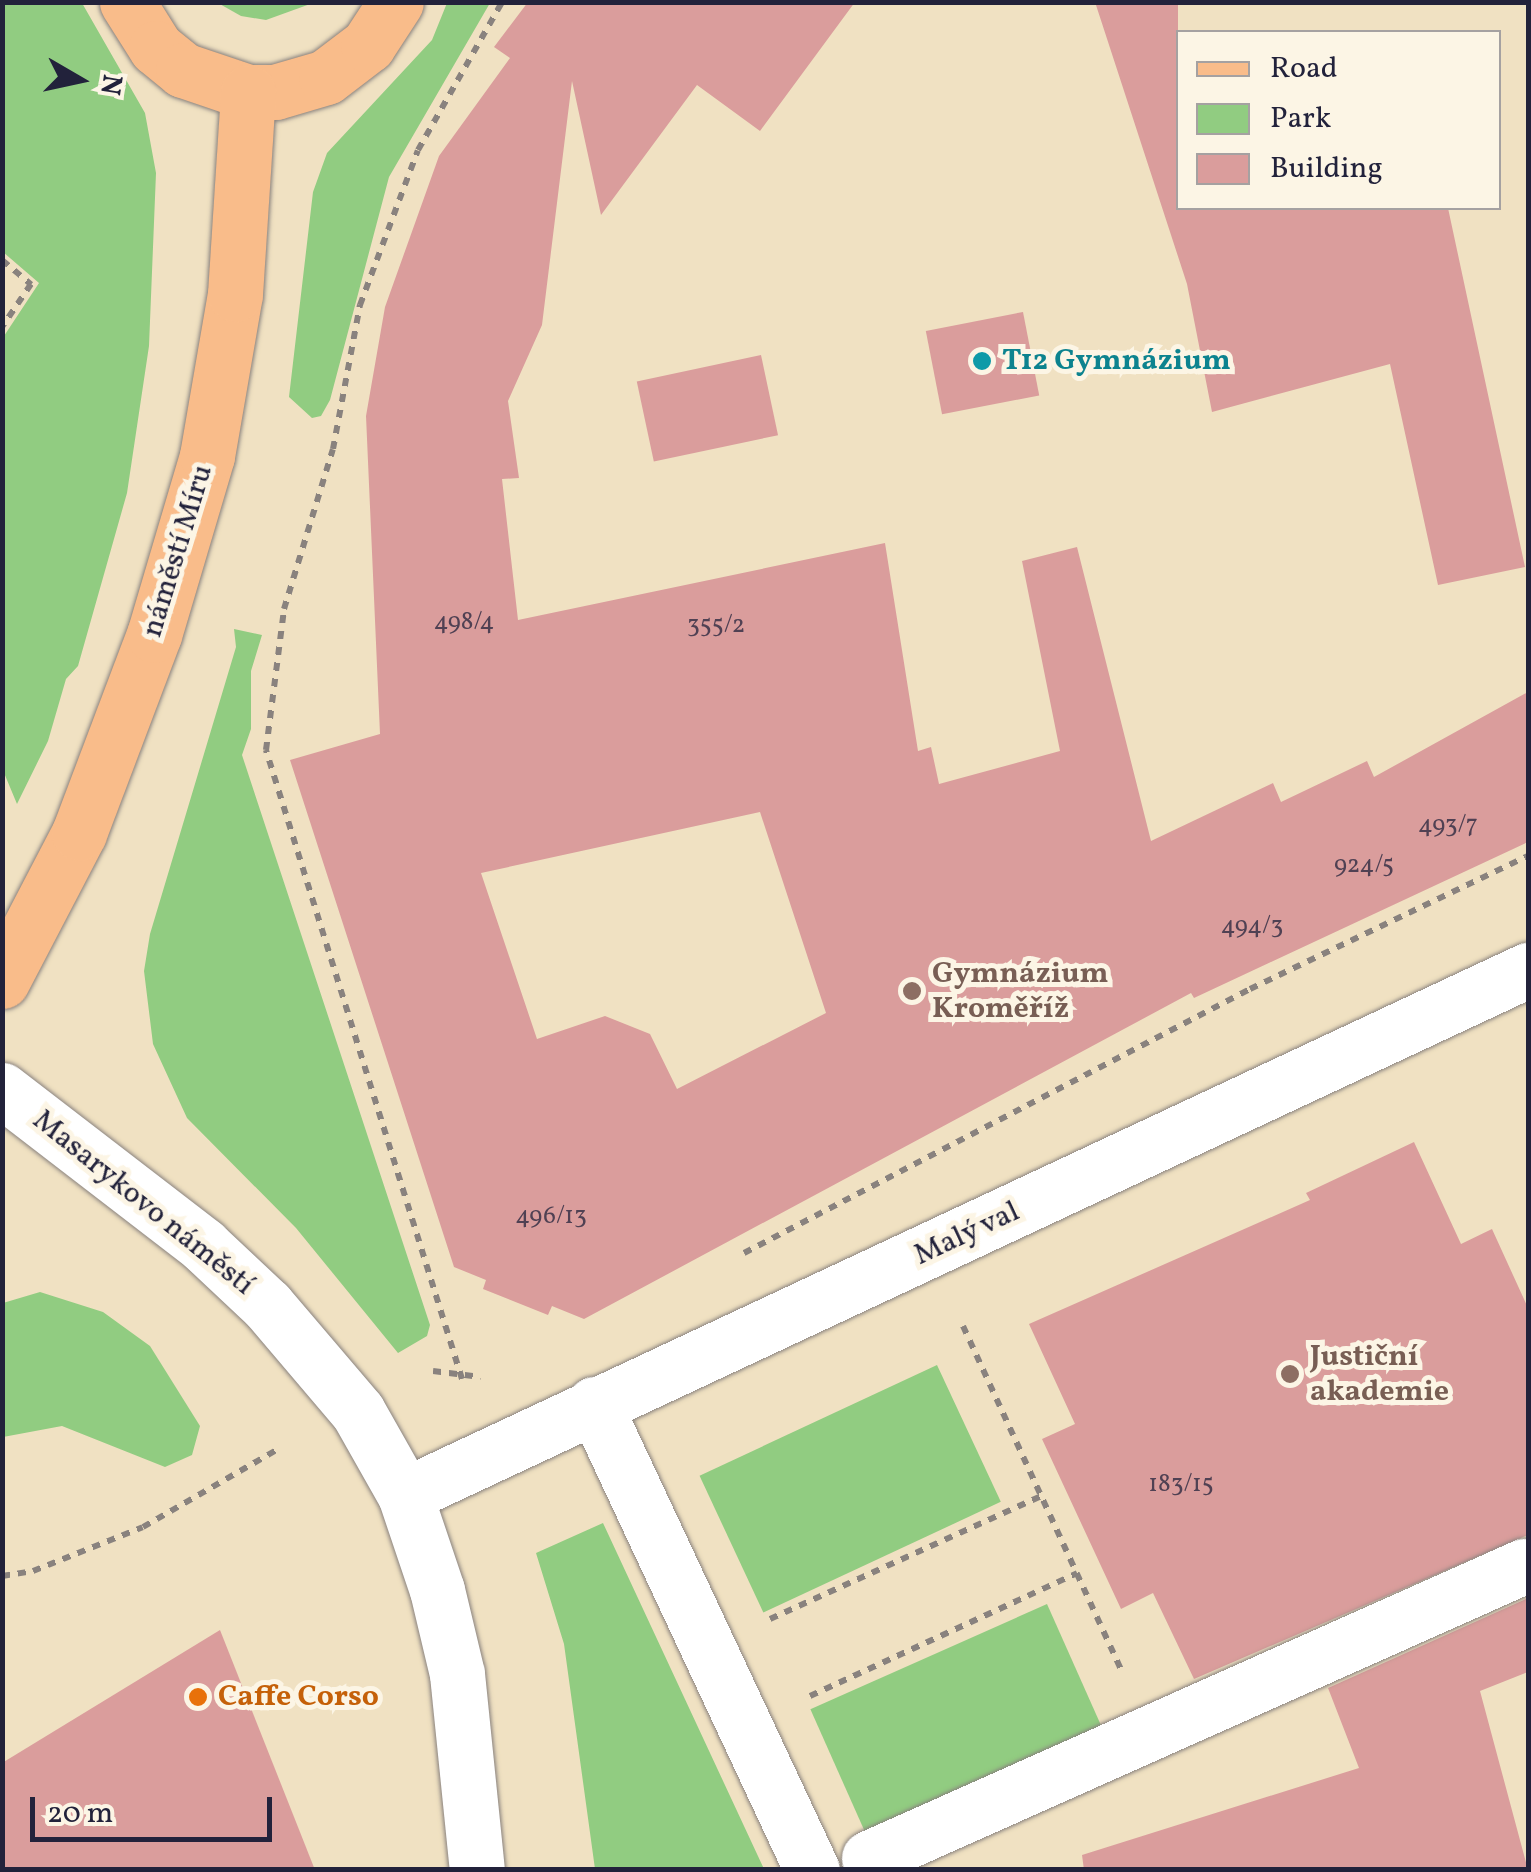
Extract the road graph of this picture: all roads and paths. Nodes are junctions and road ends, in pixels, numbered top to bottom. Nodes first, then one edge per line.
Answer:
1 (127, 2) edge
2 (396, 2) edge
3 (502, 2) edge
4 (248, 92) junction
5 (2, 260) edge
6 (2, 327) edge
7 (1528, 856) edge
8 (1528, 970) edge
9 (2, 981) edge
10 (2, 1090) edge
11 (725, 1263) dead end
12 (963, 1326) dead end
13 (433, 1371) dead end
14 (493, 1376) dead end
15 (462, 1379) junction
16 (594, 1404) junction
17 (278, 1450) dead end
18 (406, 1496) junction
19 (1041, 1496) junction
20 (1524, 1566) dead end
21 (1077, 1573) junction
22 (2, 1576) edge
23 (759, 1623) dead end
24 (796, 1702) dead end
25 (1150, 1733) junction
26 (869, 1858) dead end
27 (478, 1870) edge
28 (812, 1870) edge

1 - 4 main road
2 - 4 main road
3 - 15 path
4 - 9 main road, náměstí Míru
5 - 6 path
7 - 11 path
8 - 16 street, Malý val
10 - 18 street, Masarykovo náměstí
12 - 19 path
13 - 15 path
14 - 15 path
16 - 18 street, Malý val
16 - 28 street
17 - 22 path
18 - 27 street, Masarykovo náměstí
19 - 21 path
19 - 23 path
20 - 25 street
21 - 24 path
21 - 25 path
25 - 26 street

